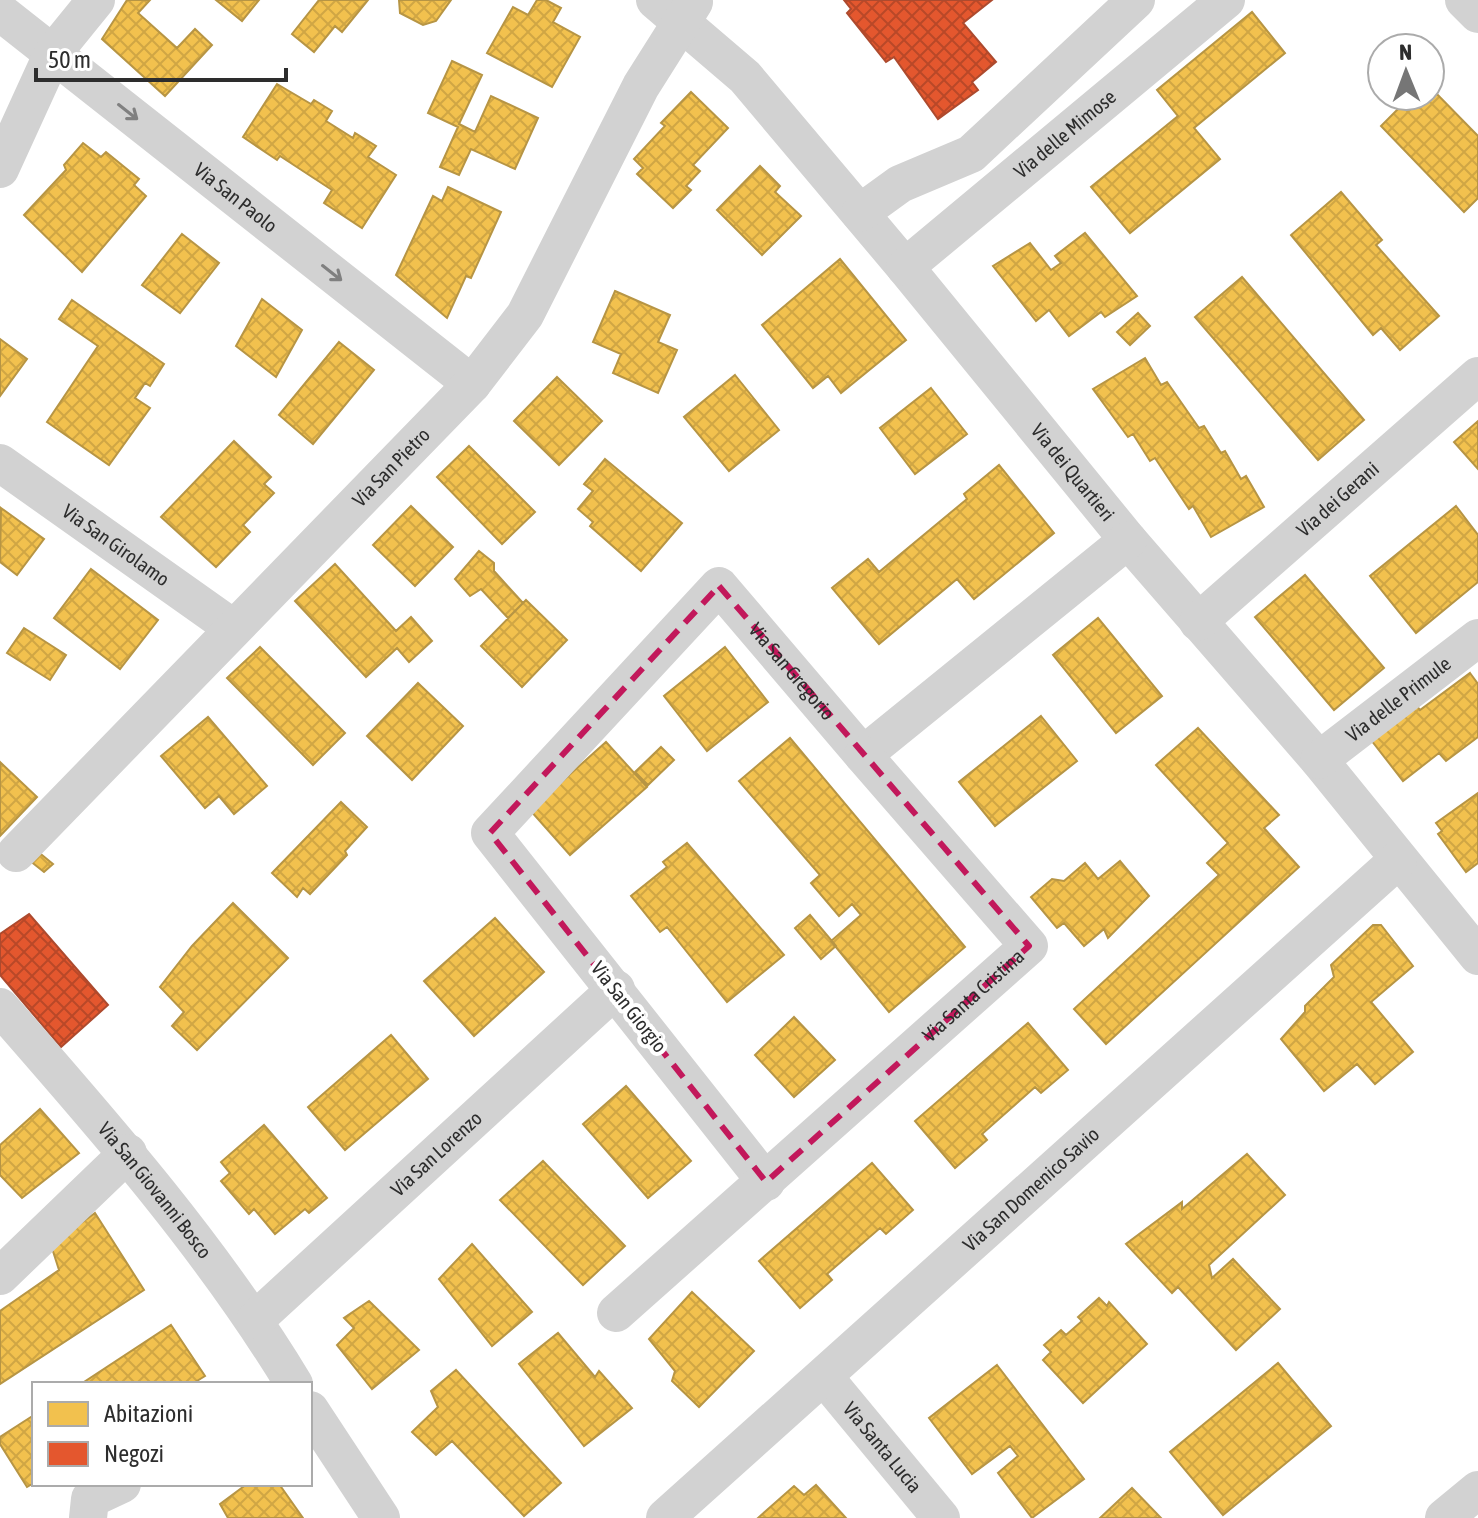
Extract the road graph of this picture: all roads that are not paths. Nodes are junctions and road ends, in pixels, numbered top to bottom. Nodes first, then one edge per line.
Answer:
1 (96, 0) edge
2 (1136, 0) edge
3 (1226, 0) edge
4 (1464, 0) edge
5 (677, 7) edge
6 (0, 12) edge
7 (1478, 14) edge
8 (53, 53) junction
9 (0, 169) edge
10 (860, 213) junction
11 (905, 267) junction
12 (1478, 376) edge
13 (472, 384) junction
14 (0, 463) edge
15 (1128, 540) junction
16 (1198, 622) junction
17 (233, 628) junction
18 (1478, 638) edge
19 (863, 755) junction
20 (1319, 760) junction
21 (490, 833) joint
22 (16, 853) dead end
23 (1398, 860) junction
24 (1475, 945) edge
25 (616, 989) junction
26 (0, 1007) edge
27 (128, 1153) junction
28 (766, 1182) junction
29 (0, 1276) edge
30 (616, 1313) dead end
31 (255, 1320) junction
32 (825, 1378) junction
33 (293, 1382) edge
34 (312, 1413) edge
35 (118, 1486) edge
36 (1478, 1490) edge
37 (88, 1518) edge
38 (381, 1518) edge
39 (665, 1518) edge
40 (941, 1518) edge
41 (1444, 1518) edge

1 - 8 street
2 - 10 street
3 - 11 street, Via delle Mimose
4 - 7 street
5 - 10 street, Via dei Quartieri
5 - 13 street, Via San Pietro
6 - 8 street, Via San Paolo
8 - 9 street
8 -> 13 street, Via San Paolo
10 - 11 street, Via dei Quartieri
11 - 15 street, Via dei Quartieri
12 - 16 street, Via dei Gerani
13 - 17 street, Via San Pietro
14 - 17 street, Via San Girolamo
15 - 16 street, Via dei Quartieri
15 - 19 street
16 - 20 street, Via dei Quartieri
17 - 22 street, Via San Pietro
18 - 20 street, Via delle Primule
19 - 21 street, Via San Gregorio
19 - 28 street, Via Santa Cristina
20 - 23 street, Via dei Quartieri
21 - 25 street, Via San Giorgio
23 - 24 street, Via dei Quartieri
23 - 32 street, Via San Domenico Savio
25 - 28 street, Via San Giorgio
25 - 31 street, Via San Lorenzo
26 - 27 street, Via San Giovanni Bosco
27 - 29 street
27 - 31 street, Via San Giovanni Bosco
28 - 30 street
31 - 33 street, Via San Giovanni Bosco
32 - 39 street, Via San Domenico Savio
32 - 40 street, Via Santa Lucia
34 - 38 street
35 - 37 street
36 - 41 street

